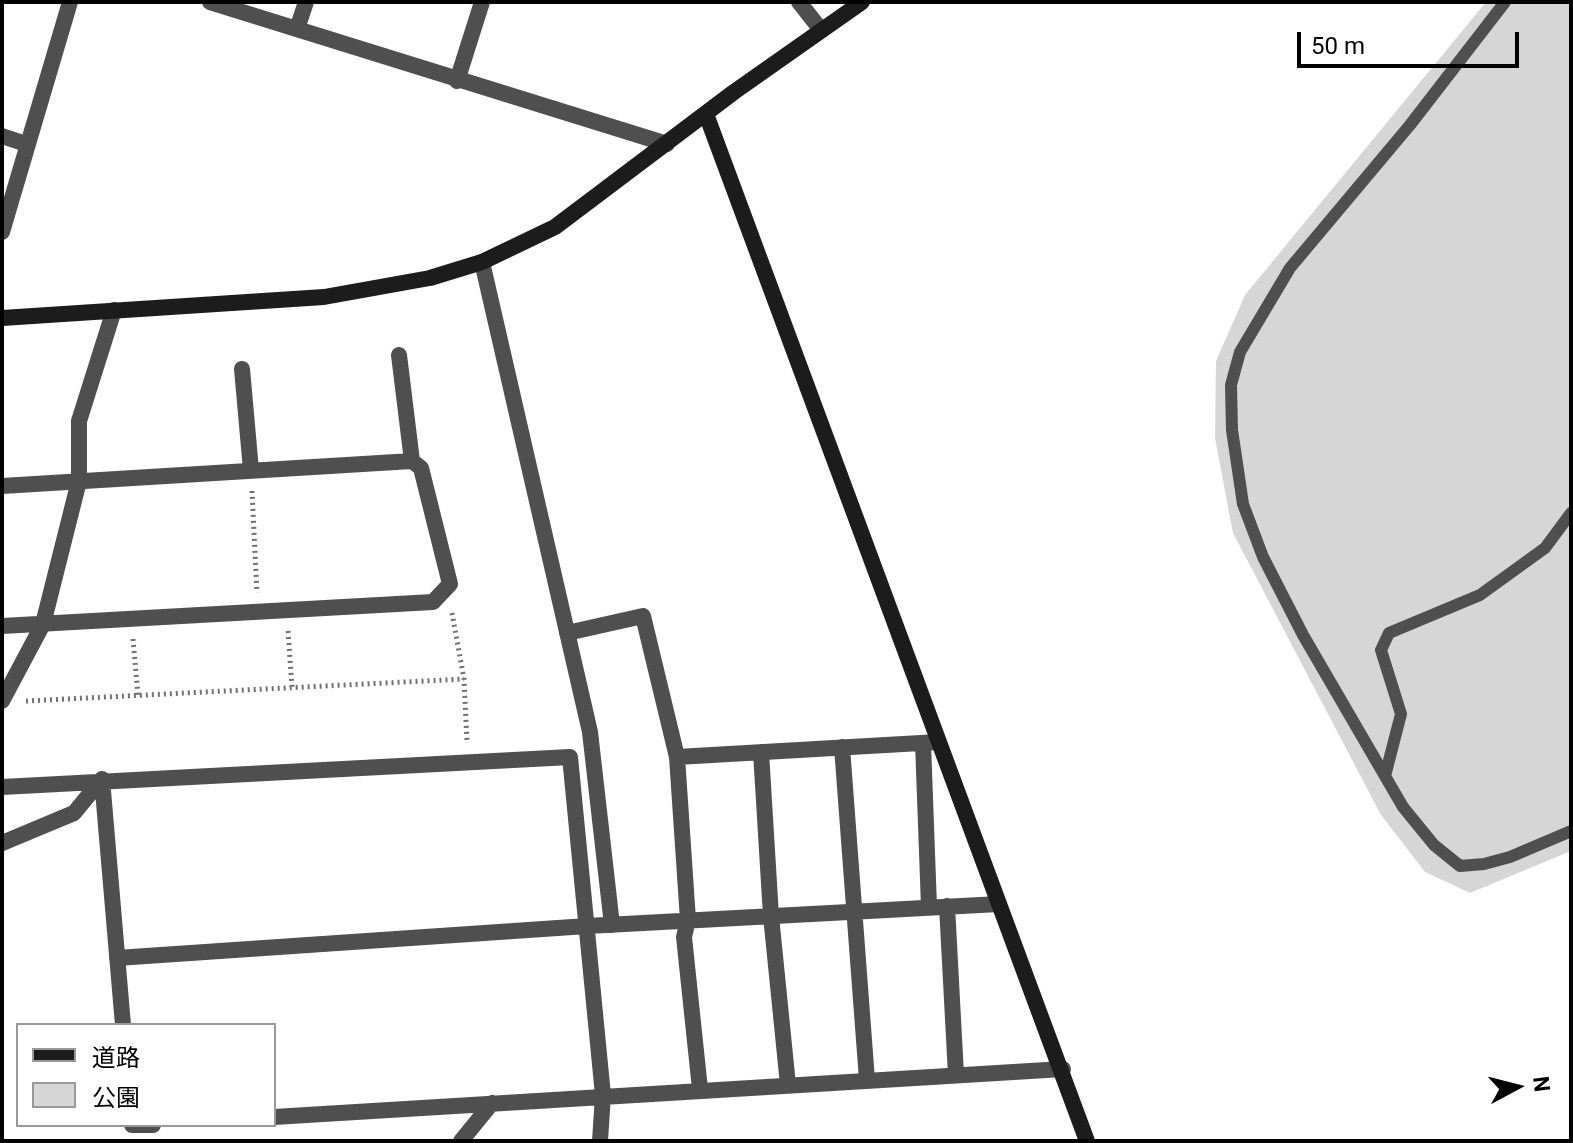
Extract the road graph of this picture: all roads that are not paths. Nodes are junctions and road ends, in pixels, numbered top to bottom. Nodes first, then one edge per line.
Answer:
1 (70, 2) edge
2 (210, 2) edge
3 (306, 2) edge
4 (482, 2) edge
5 (799, 2) edge
6 (862, 2) edge
7 (1505, 2) edge
8 (297, 29) junction
9 (821, 30) junction
10 (457, 81) junction
11 (706, 114) junction
12 (2, 136) edge
13 (26, 144) junction
14 (667, 144) junction
15 (2, 232) edge
16 (482, 262) junction
17 (114, 310) junction
18 (2, 318) edge
19 (399, 355) dead end
20 (242, 369) dead end
21 (412, 461) junction
22 (251, 470) junction
23 (79, 481) junction
24 (2, 486) edge
25 (1571, 513) edge
26 (43, 624) junction
27 (2, 626) edge
28 (567, 633) junction
29 (10, 701) edge
30 (931, 742) junction
31 (842, 747) junction
32 (761, 752) junction
33 (677, 757) junction
34 (1385, 776) junction
35 (102, 779) junction
36 (2, 787) edge
37 (1571, 831) edge
38 (2, 843) edge
39 (999, 904) junction
40 (947, 906) junction
41 (929, 907) junction
42 (853, 911) junction
43 (771, 916) junction
44 (688, 920) junction
45 (612, 925) junction
46 (587, 926) junction
47 (117, 958) junction
48 (123, 1023) edge
49 (1063, 1069) junction
50 (956, 1075) junction
51 (867, 1080) junction
52 (788, 1085) junction
53 (700, 1089) junction
54 (603, 1095) junction
55 (492, 1103) junction
56 (276, 1117) edge
57 (461, 1141) edge
58 (600, 1141) edge
59 (1087, 1141) edge

1 - 13 street
2 - 8 street
3 - 8 street
4 - 10 street
5 - 9 street
6 - 9 street
7 - 34 lane
8 - 10 street
9 - 11 street
10 - 14 street
11 - 14 street
11 - 30 street
12 - 13 street
13 - 15 street
14 - 16 street
16 - 17 street
16 - 28 street
17 - 18 street
17 - 23 street
19 - 21 street
20 - 22 street
21 - 22 street
21 - 26 street
22 - 23 street
23 - 24 street
23 - 26 street
25 - 34 lane
26 - 27 street
26 - 29 street
28 - 33 street
28 - 45 street
30 - 31 street
30 - 39 street
30 - 41 street
31 - 32 street
31 - 42 street
32 - 33 street
32 - 43 street
33 - 44 street
34 - 37 lane
35 - 36 street
35 - 38 street
35 - 46 street
35 - 47 street
39 - 40 street
39 - 49 street
40 - 41 street
40 - 50 street
41 - 42 street
42 - 43 street
42 - 51 street
43 - 44 street
43 - 52 street
44 - 45 street
44 - 53 street
45 - 46 street
46 - 47 street
46 - 54 street
47 - 48 street
49 - 50 street
49 - 59 street
50 - 51 street
51 - 52 street
52 - 53 street
53 - 54 street
54 - 55 street
54 - 58 street
55 - 56 street
55 - 57 street

